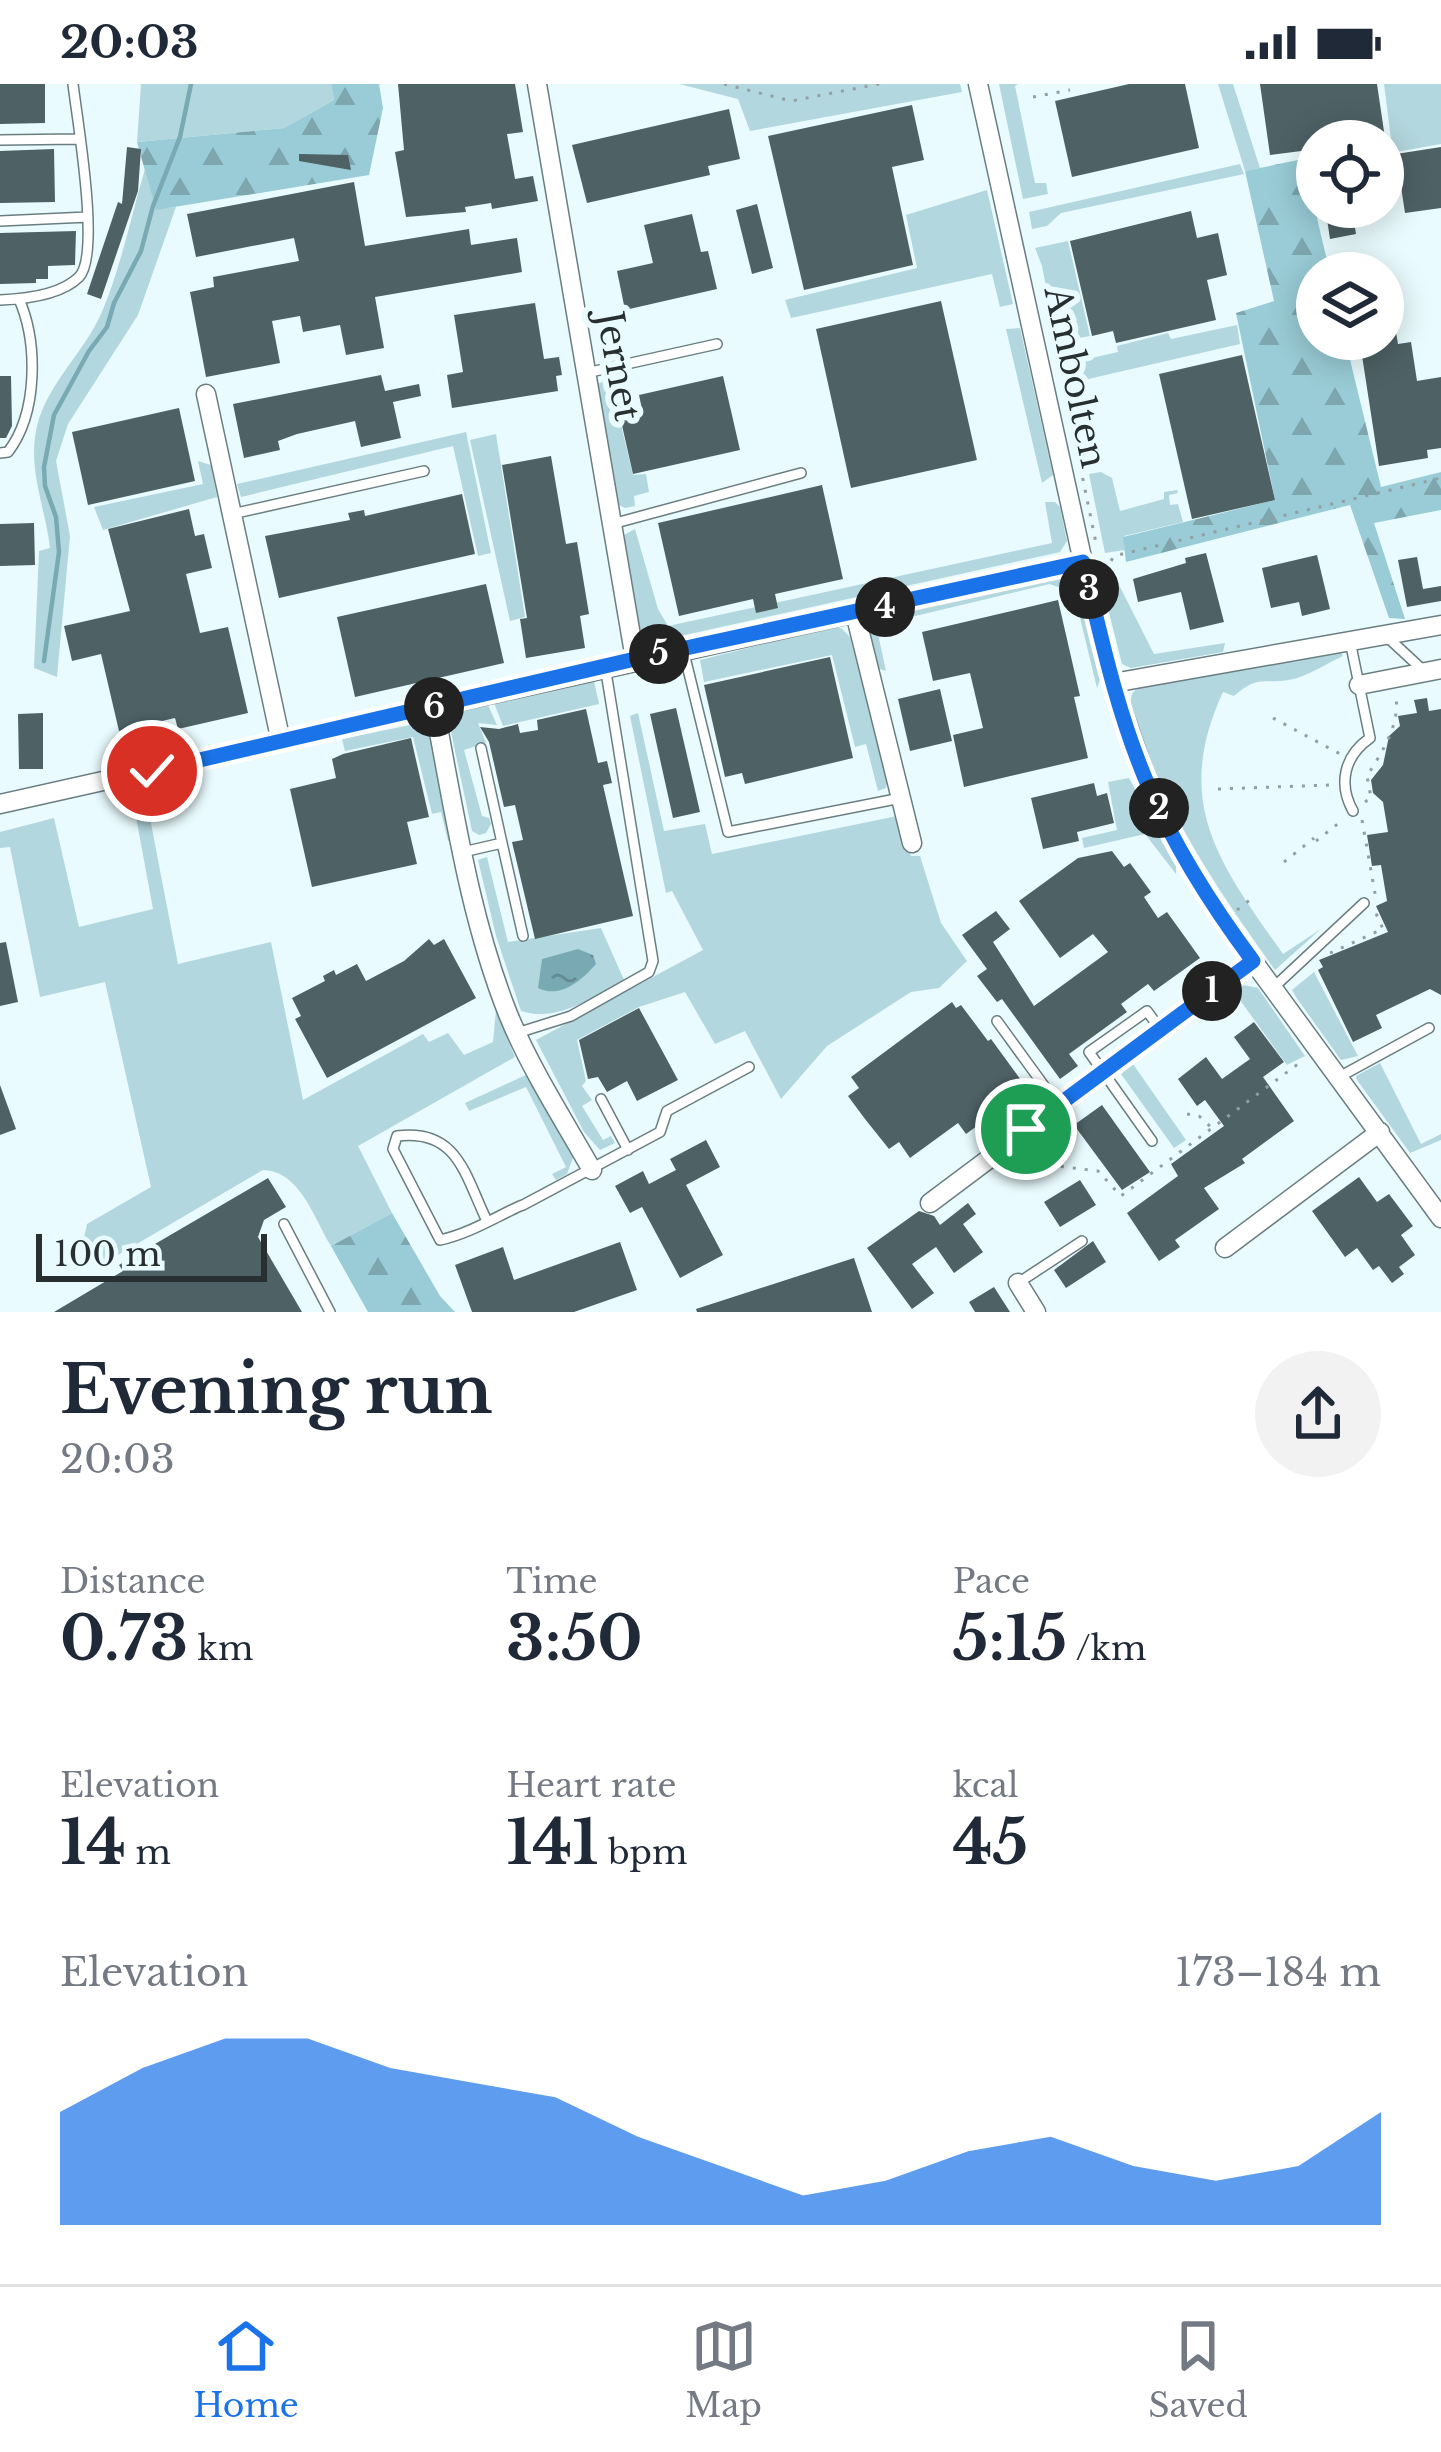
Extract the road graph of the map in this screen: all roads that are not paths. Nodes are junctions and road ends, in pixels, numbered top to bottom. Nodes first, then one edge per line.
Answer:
1 (73, 84) edge
2 (537, 84) edge
3 (978, 84) edge
4 (79, 139) junction
5 (0, 140) edge
6 (88, 217) junction
7 (0, 221) edge
8 (19, 299) junction
9 (0, 300) edge
10 (717, 344) dead end
11 (586, 373) junction
12 (206, 394) dead end
13 (0, 453) edge
14 (424, 471) dead end
15 (801, 472) dead end
16 (232, 514) junction
17 (612, 524) junction
18 (1083, 562) junction
19 (855, 614) junction
20 (1441, 625) edge
21 (1385, 635) junction
22 (1350, 641) junction
23 (683, 649) junction
24 (635, 659) junction
25 (605, 666) junction
26 (1433, 670) edge
27 (1113, 683) junction
28 (1359, 685) junction
29 (434, 706) junction
30 (281, 742) junction
31 (481, 748) dead end
32 (901, 798) junction
33 (0, 804) edge
34 (1354, 812) road end
35 (502, 843) junction
36 (912, 843) dead end
37 (463, 852) junction
38 (1364, 903) dead end
39 (523, 936) dead end
40 (1253, 961) junction
41 (1273, 988) junction
42 (997, 1021) dead end
43 (1429, 1028) dead end
44 (518, 1033) junction
45 (749, 1066) dead end
46 (1103, 1071) junction
47 (1339, 1077) junction
48 (601, 1100) dead end
49 (1058, 1105) junction
50 (1380, 1132) junction
51 (1152, 1141) dead end
52 (625, 1152) junction
53 (592, 1170) junction
54 (931, 1203) dead end
55 (1441, 1217) edge
56 (487, 1221) junction
57 (284, 1224) dead end
58 (1082, 1241) dead end
59 (1225, 1248) dead end
60 (1018, 1282) joint
61 (330, 1312) edge
62 (1036, 1312) edge

1 - 4 lane
2 - 11 street, Jernet
3 - 18 street, Ambolten
4 - 5 lane
4 - 6 lane
6 - 7 lane
6 - 8 lane
8 - 9 lane
8 - 13 lane
10 - 11 lane
11 - 17 street, Jernet
12 - 16 street
14 - 16 lane
15 - 17 lane
16 - 30 street
17 - 24 street, Jernet
18 - 19 street
18 - 27 street, Ambolten
19 - 23 street
19 - 32 street
20 - 21 street
21 - 22 street
21 - 26 lane
22 - 27 street
22 - 28 lane
23 - 24 street
23 - 32 lane
24 - 25 street
25 - 29 street
25 - 44 lane
26 - 28 street
27 - 40 street, Ambolten
28 - 34 lane
29 - 30 street
29 - 37 street
30 - 33 street
31 - 35 lane
32 - 36 street
35 - 37 lane
35 - 39 lane
37 - 44 street
38 - 41 lane
40 - 41 street, Ambolten
40 - 46 street
41 - 47 street, Ambolten
42 - 49 lane
43 - 47 lane
44 - 53 street
45 - 52 lane
46 - 49 street
46 - 51 lane
47 - 50 street, Ambolten
48 - 52 lane
49 - 54 street
50 - 55 street, Ambolten
50 - 59 street
52 - 53 lane
53 - 56 lane
56 - 56 lane
57 - 61 lane
58 - 60 lane
60 - 62 street

